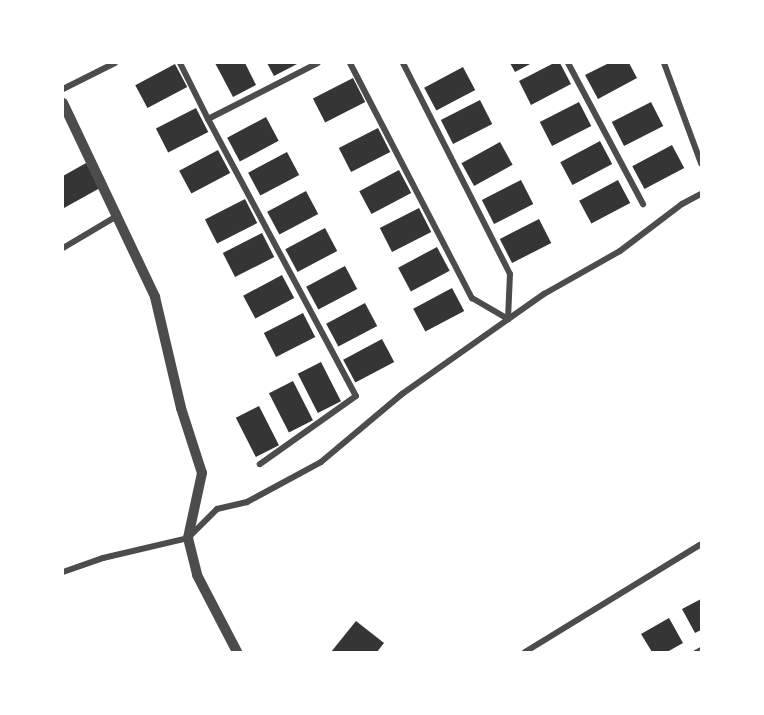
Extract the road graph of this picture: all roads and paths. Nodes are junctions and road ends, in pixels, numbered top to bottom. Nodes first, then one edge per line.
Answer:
1 (115, 63) edge
2 (180, 63) edge
3 (318, 63) edge
4 (350, 63) edge
5 (403, 63) edge
6 (568, 63) edge
7 (664, 63) edge
8 (63, 89) edge
9 (63, 103) edge
10 (208, 119) junction
11 (701, 163) edge
12 (701, 194) edge
13 (643, 204) dead end
14 (118, 216) junction
15 (63, 248) edge
16 (508, 319) junction
17 (260, 464) dead end
18 (188, 538) junction
19 (701, 544) edge
20 (63, 572) edge
21 (701, 649) edge
22 (237, 652) edge
23 (525, 652) edge
24 (695, 652) edge

1 - 8 street
2 - 10 street
3 - 10 street
4 - 16 street
5 - 16 street
6 - 13 street
7 - 11 street
9 - 14 street
10 - 17 street
12 - 16 street
14 - 15 street
14 - 18 street
16 - 18 street
18 - 20 street
18 - 22 street
19 - 23 street
21 - 24 lane

